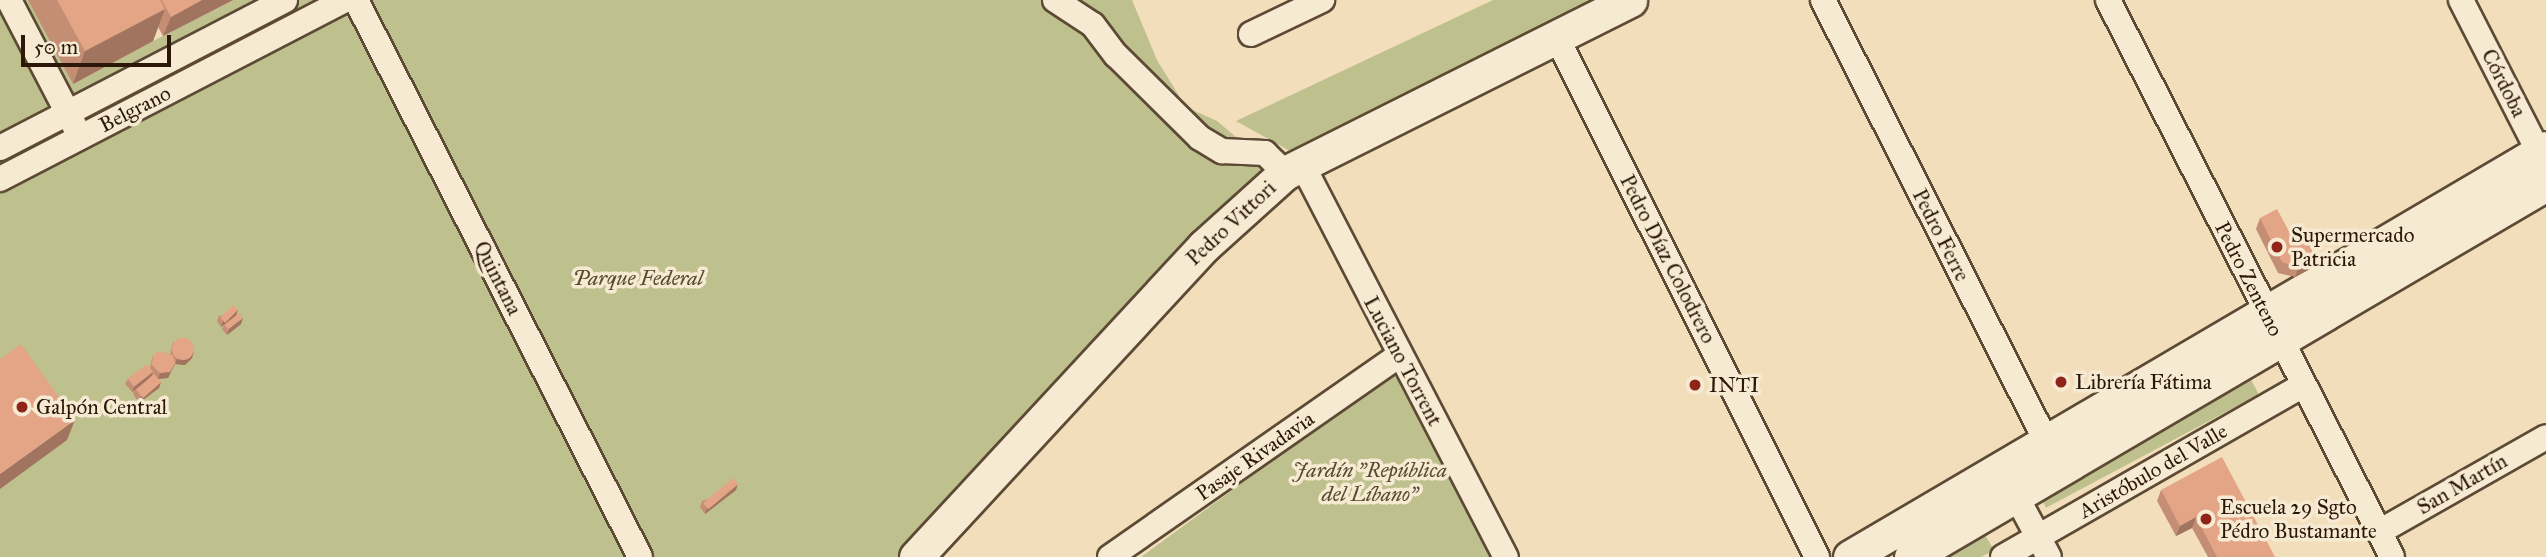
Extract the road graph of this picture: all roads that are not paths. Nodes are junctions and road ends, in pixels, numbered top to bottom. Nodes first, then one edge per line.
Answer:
1 (9, 0) edge
2 (285, 0) edge
3 (345, 0) edge
4 (356, 0) edge
5 (1055, 0) edge
6 (1322, 0) edge
7 (1630, 0) edge
8 (1823, 0) edge
9 (2108, 0) edge
10 (2461, 0) edge
11 (1251, 34) dead end
12 (1556, 36) junction
13 (68, 113) junction
14 (80, 137) junction
15 (0, 148) edge
16 (2544, 163) edge
17 (1293, 168) junction
18 (0, 179) edge
19 (2272, 327) junction
20 (1400, 355) junction
21 (2303, 385) junction
22 (2546, 437) edge
23 (2053, 455) junction
24 (2009, 481) junction
25 (2379, 532) junction
26 (2043, 547) edge
27 (640, 557) edge
28 (916, 557) edge
29 (1110, 557) edge
30 (1506, 557) edge
31 (1817, 557) edge
32 (1850, 557) edge
33 (1911, 557) edge
34 (2003, 557) edge
35 (2392, 557) edge

1 - 13 street
2 - 13 street, Belgrano
3 - 14 street, Belgrano
4 - 27 street, Quintana
5 - 17 street, Luciano Torrent
6 - 11 street
7 - 12 main road, Pedro Vittori
8 - 23 street, Pedro Ferre
9 - 19 street, Pedro Zenteno
10 - 16 street, Córdoba
12 - 17 main road, Pedro Vittori
12 - 31 street, Pedro Díaz Colodrero
13 - 14 street
13 - 15 street, Belgrano
14 - 18 street, Belgrano
16 - 19 main road
17 - 20 street, Luciano Torrent
17 - 28 main road, Pedro Vittori
19 - 21 street, Pedro Zenteno
19 - 23 main road
20 - 29 street, Pasaje Rivadavia
20 - 30 street, Luciano Torrent
21 - 25 street, Pedro Zenteno
21 - 26 street, Aristóbulo del Valle
22 - 25 street, San Martín
23 - 24 main road
24 - 26 street
24 - 32 main road
24 - 33 main road
25 - 35 street, Pedro Zenteno
26 - 34 street, Aristóbulo del Valle

